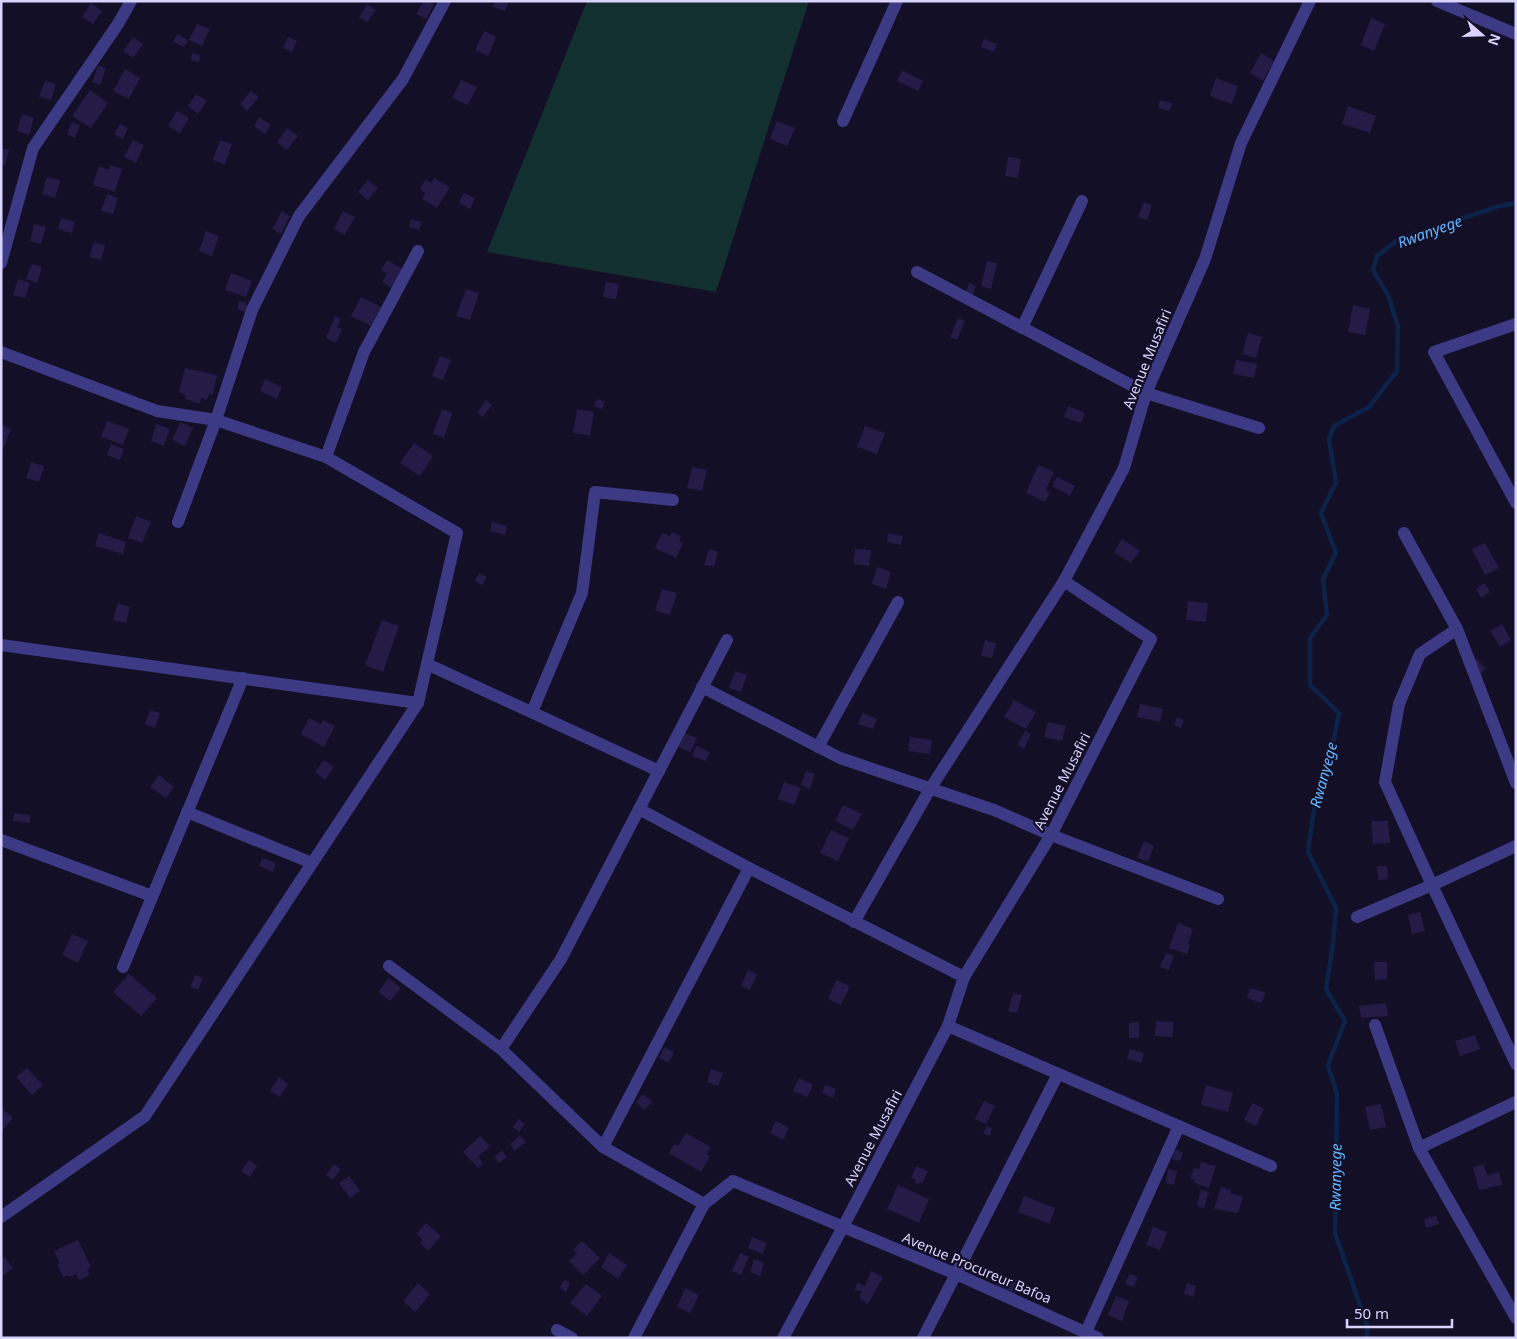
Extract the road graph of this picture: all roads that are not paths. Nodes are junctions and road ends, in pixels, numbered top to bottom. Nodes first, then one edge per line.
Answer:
1 (131, 1) edge
2 (445, 1) edge
3 (897, 1) edge
4 (1437, 1) edge
5 (1306, 2) edge
6 (1516, 34) edge
7 (843, 121) dead end
8 (1082, 201) dead end
9 (418, 251) dead end
10 (1, 263) edge
11 (917, 272) dead end
12 (1516, 324) edge
13 (1022, 328) junction
14 (1, 352) edge
15 (1146, 393) junction
16 (216, 420) junction
17 (1259, 428) dead end
18 (326, 457) junction
19 (673, 500) dead end
20 (1516, 503) edge
21 (178, 522) dead end
22 (1404, 533) dead end
23 (1064, 581) junction
24 (898, 602) dead end
25 (1457, 629) junction
26 (726, 640) dead end
27 (1, 645) edge
28 (427, 664) junction
29 (243, 678) junction
30 (702, 687) junction
31 (418, 702) junction
32 (532, 712) junction
33 (818, 747) junction
34 (659, 771) junction
35 (1516, 783) edge
36 (930, 789) junction
37 (640, 809) junction
38 (187, 812) junction
39 (1051, 835) junction
40 (1, 840) edge
41 (1516, 846) edge
42 (312, 863) junction
43 (749, 868) junction
44 (1432, 885) junction
45 (152, 896) junction
46 (1218, 899) dead end
47 (1357, 917) dead end
48 (854, 922) junction
49 (389, 966) dead end
50 (123, 967) dead end
51 (964, 977) junction
52 (1375, 1025) dead end
53 (948, 1026) junction
54 (501, 1049) junction
55 (1516, 1064) edge
56 (1058, 1074) junction
57 (1516, 1102) edge
58 (1179, 1126) junction
59 (603, 1148) junction
60 (1419, 1148) junction
61 (1271, 1166) dead end
62 (704, 1204) junction
63 (1, 1217) edge
64 (843, 1227) junction
65 (956, 1274) junction
66 (1516, 1318) edge
67 (557, 1330) dead end
68 (1086, 1332) junction
69 (572, 1338) edge
70 (634, 1338) edge
71 (783, 1338) edge
72 (923, 1338) edge
73 (1098, 1338) edge

1 - 10 street
2 - 16 street
3 - 7 street
4 - 6 street
5 - 15 street, Avenue Musafiri
8 - 13 street
9 - 18 street
11 - 13 street
12 - 20 street
13 - 15 street
14 - 16 street
15 - 17 street
15 - 23 street, Avenue Musafiri
16 - 18 street
16 - 21 street
18 - 28 street
19 - 32 street
22 - 25 street
23 - 36 street
23 - 39 street, Avenue Musafiri
24 - 33 street
25 - 35 street
25 - 44 street
26 - 30 street
27 - 29 street
28 - 31 street
28 - 32 street
29 - 31 street
29 - 38 street
30 - 33 street
30 - 34 street
31 - 42 street
32 - 34 street
33 - 36 street
34 - 37 street
36 - 39 street
36 - 48 street
37 - 43 street
37 - 54 street
38 - 42 street
38 - 45 street
39 - 46 street
39 - 51 street, Avenue Musafiri
40 - 45 street
41 - 44 street
42 - 63 street
43 - 48 street
43 - 59 street
44 - 47 street
44 - 55 street
45 - 50 street
48 - 51 street
49 - 54 street
51 - 53 street, Avenue Musafiri
52 - 60 street
53 - 56 street
53 - 64 street, Avenue Musafiri
54 - 59 street
56 - 58 street
56 - 65 street
57 - 60 street
58 - 61 street
58 - 68 street
59 - 62 street
60 - 66 street
62 - 64 street, Avenue Procureur Bafoa
62 - 70 street
64 - 65 street, Avenue Procureur Bafoa
64 - 71 street, Avenue Musafiri
65 - 68 street, Avenue Procureur Bafoa
65 - 72 street
67 - 69 street
68 - 73 street, Avenue Procureur Bafoa

